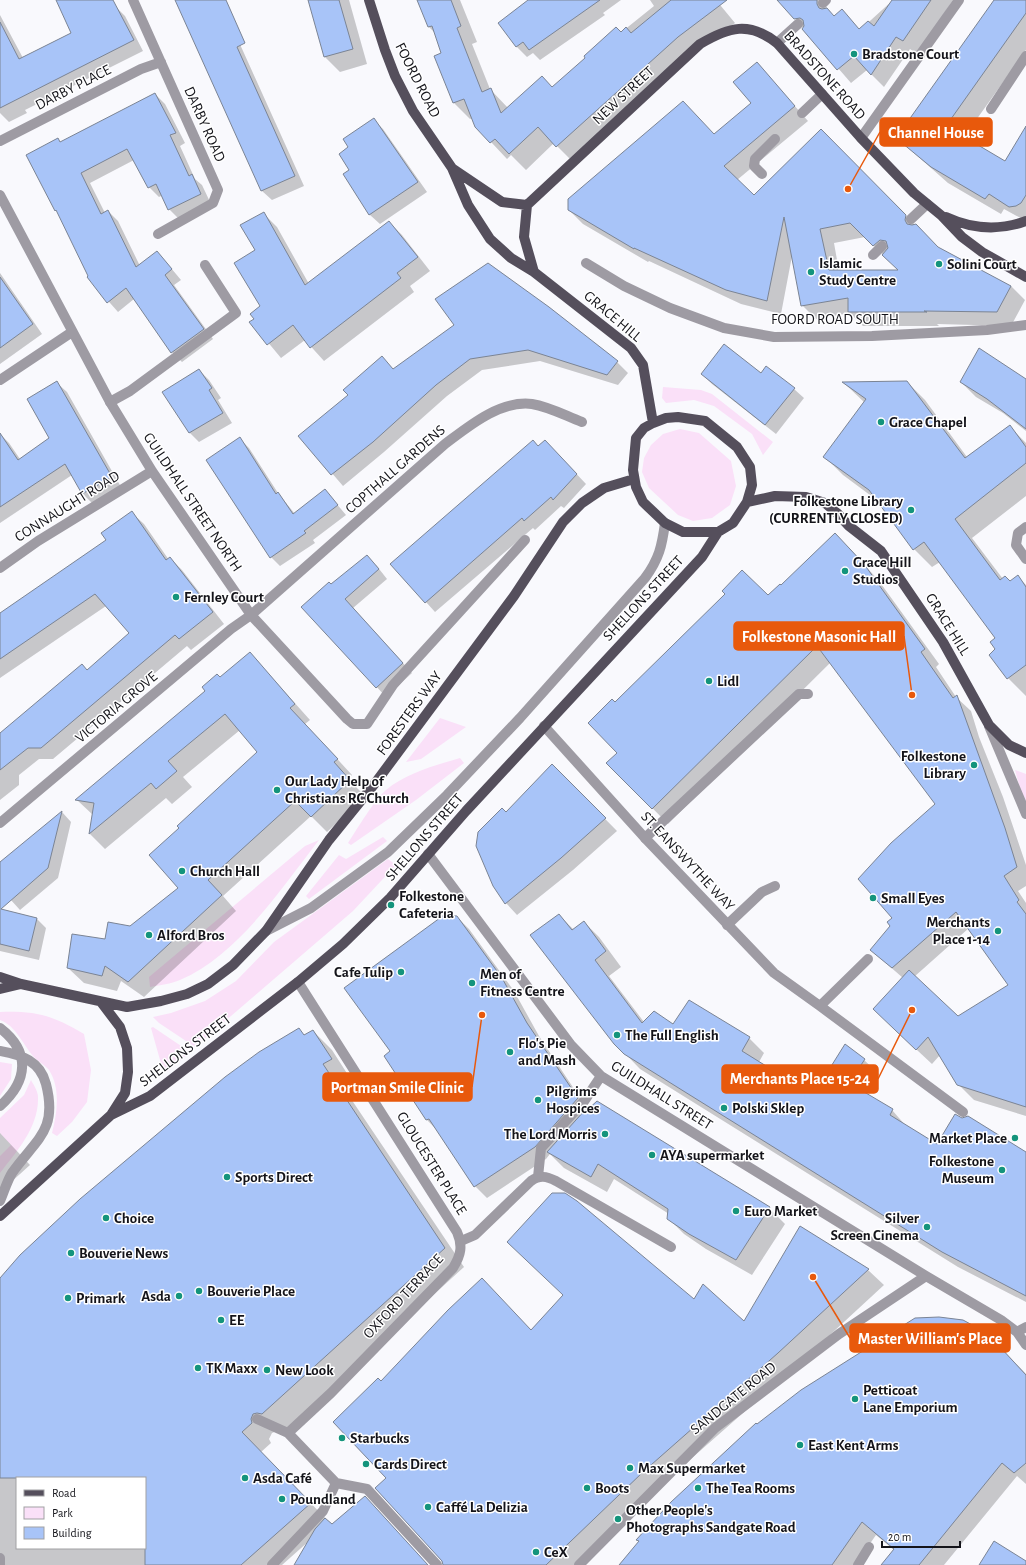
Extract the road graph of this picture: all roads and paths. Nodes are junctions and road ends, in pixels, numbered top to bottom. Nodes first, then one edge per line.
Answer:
1 (133, 0) edge
2 (369, 0) edge
3 (959, 0) edge
4 (798, 24) dead end
5 (749, 29) joint
6 (777, 43) junction
7 (1026, 56) edge
8 (160, 62) junction
9 (822, 94) junction
10 (991, 109) dead end
11 (802, 113) dead end
12 (861, 138) junction
13 (775, 139) dead end
14 (0, 141) edge
15 (452, 168) junction
16 (762, 174) dead end
17 (0, 195) edge
18 (927, 204) junction
19 (527, 205) junction
20 (942, 216) junction
21 (911, 219) dead end
22 (1026, 221) edge
23 (158, 234) dead end
24 (882, 246) dead end
25 (873, 255) dead end
26 (586, 263) dead end
27 (205, 265) dead end
28 (534, 272) junction
29 (1026, 277) edge
30 (1026, 326) edge
31 (72, 332) junction
32 (0, 380) edge
33 (110, 402) junction
34 (582, 422) dead end
35 (653, 423) junction
36 (152, 471) junction
37 (634, 479) junction
38 (747, 502) junction
39 (665, 523) junction
40 (1026, 527) edge
41 (718, 532) junction
42 (525, 540) dead end
43 (1026, 559) edge
44 (0, 568) edge
45 (251, 615) junction
46 (808, 694) dead end
47 (989, 725) junction
48 (544, 726) junction
49 (1026, 753) edge
50 (1026, 814) edge
51 (0, 823) edge
52 (645, 838) junction
53 (428, 854) junction
54 (775, 886) dead end
55 (727, 925) junction
56 (266, 931) junction
57 (868, 959) dead end
58 (0, 977) edge
59 (298, 982) junction
60 (21, 984) junction
61 (0, 989) edge
62 (101, 1002) junction
63 (820, 1006) junction
64 (0, 1028) edge
65 (0, 1051) edge
66 (601, 1076) junction
67 (0, 1106) edge
68 (963, 1112) dead end
69 (111, 1116) junction
70 (538, 1176) junction
71 (0, 1201) edge
72 (0, 1216) edge
73 (461, 1241) junction
74 (671, 1247) dead end
75 (926, 1276) junction
76 (1022, 1330) edge
77 (1026, 1345) edge
78 (257, 1419) dead end
79 (288, 1433) junction
80 (336, 1483) junction
81 (868, 1547) dead end
82 (0, 1558) edge
83 (0, 1565) edge
84 (272, 1565) edge
85 (437, 1565) edge
86 (579, 1565) edge
87 (858, 1565) edge

1 - 8 street, DARBY ROAD
2 - 15 main road, FOORD ROAD
3 - 12 street
4 - 6 street
5 - 6 main road, BRADSTONE ROAD
5 - 19 main road, NEW STREET
6 - 9 main road, BRADSTONE ROAD
7 - 10 street
8 - 14 street, DARBY PLACE
8 - 23 street, DARBY ROAD
9 - 11 street
9 - 12 main road, BRADSTONE ROAD
12 - 18 main road, BRADSTONE ROAD
13 - 16 street
15 - 19 main road
15 - 28 main road, GRACE HILL
17 - 31 street, GUILDHALL STREET NORTH
18 - 20 main road, BRADSTONE ROAD
18 - 21 street
19 - 28 main road
20 - 22 main road
20 - 29 main road
24 - 25 street
26 - 30 street, FOORD ROAD SOUTH
27 - 33 street
28 - 35 main road, GRACE HILL
31 - 32 street
31 - 33 street, GUILDHALL STREET NORTH
33 - 36 street, GUILDHALL STREET NORTH
34 - 45 street, COPTHALL GARDENS
35 - 37 main road
35 - 38 main road
36 - 44 street, CONNAUGHT ROAD
36 - 45 street, GUILDHALL STREET NORTH
37 - 39 main road
37 - 56 main road, FORESTERS WAY
38 - 41 main road
38 - 47 main road, GRACE HILL
39 - 41 main road
39 - 56 street
40 - 43 street
41 - 48 main road, SHELLONS STREET
42 - 45 street, GUILDHALL STREET NORTH
45 - 51 street, VICTORIA GROVE
46 - 52 street
47 - 49 main road, GRACE HILL
47 - 50 street
48 - 52 street, ST. EANSWYTHE WAY
48 - 53 main road, SHELLONS STREET
52 - 55 street, ST. EANSWYTHE WAY
53 - 59 main road, SHELLONS STREET
53 - 66 street, GUILDHALL STREET
54 - 55 street
55 - 63 street, ST. EANSWYTHE WAY
56 - 62 main road, FORESTERS WAY
57 - 63 street
58 - 60 main road, FORESTERS WAY
59 - 69 main road, SHELLONS STREET
59 - 73 street, GLOUCESTER PLACE
60 - 61 main road
60 - 62 main road, FORESTERS WAY
62 - 69 main road
63 - 68 street, ST. EANSWYTHE WAY
64 - 67 street
65 - 71 street
66 - 70 street
66 - 75 street, GUILDHALL STREET
69 - 72 main road
70 - 73 street
70 - 74 street
73 - 79 street, OXFORD TERRACE
75 - 76 street, GUILDHALL STREET
75 - 86 street, SANDGATE ROAD
76 - 77 street, GUILDHALL STREET
78 - 79 street
79 - 80 street
80 - 84 street
80 - 85 street
81 - 87 street
82 - 83 street

